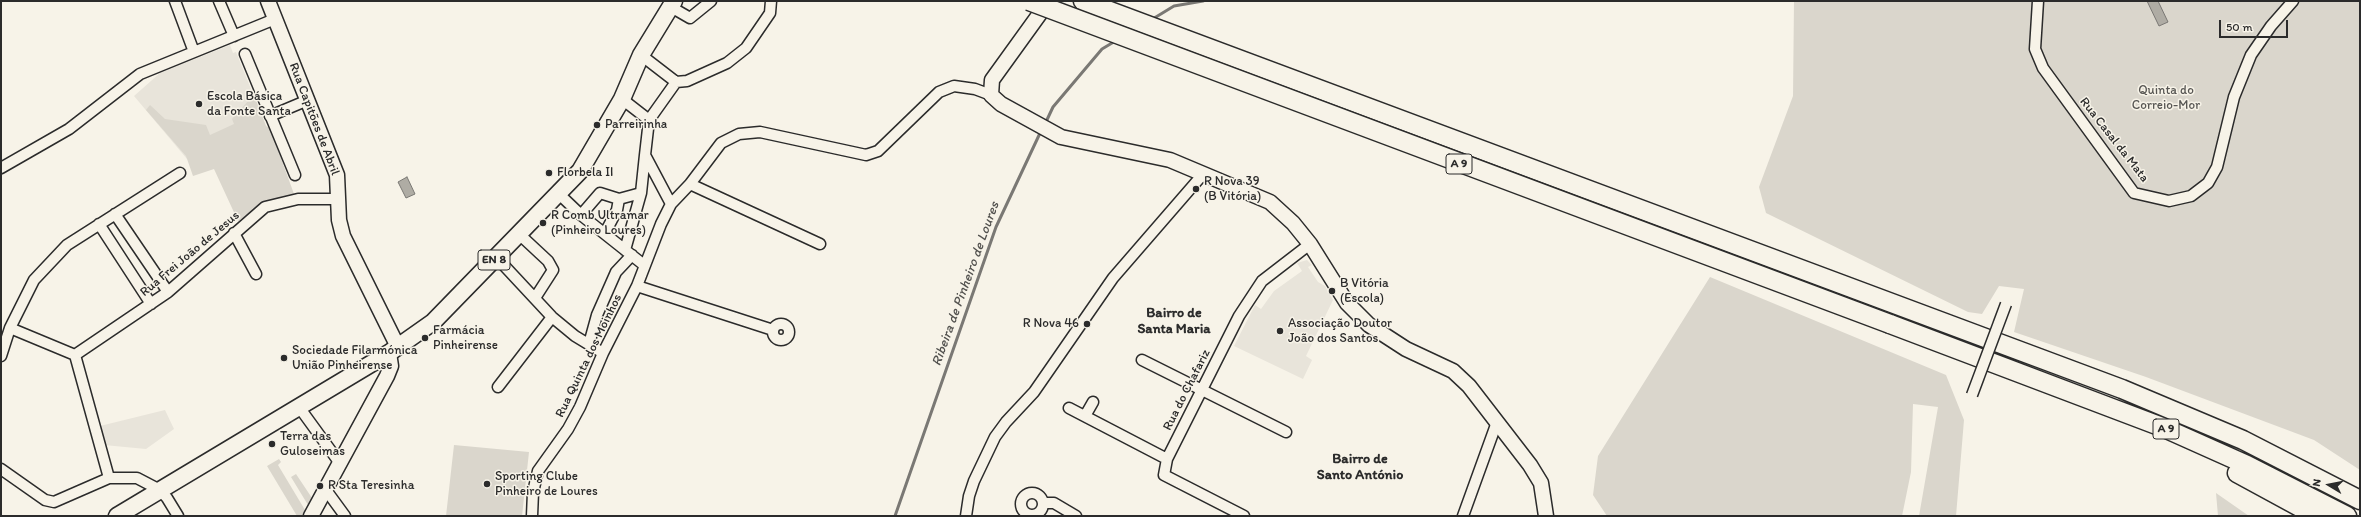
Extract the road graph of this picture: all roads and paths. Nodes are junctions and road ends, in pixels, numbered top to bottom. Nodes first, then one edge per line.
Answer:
1 (175, 1) edge
2 (220, 1) edge
3 (268, 1) edge
4 (710, 1) edge
5 (770, 1) edge
6 (1029, 1) edge
7 (1049, 1) edge
8 (1083, 1) edge
9 (2038, 1) edge
10 (2293, 1) edge
11 (673, 4) edge
12 (275, 19) junction
13 (234, 36) junction
14 (194, 52) junction
15 (245, 54) dead end
16 (641, 55) junction
17 (676, 82) junction
18 (991, 95) junction
19 (622, 99) junction
20 (308, 100) junction
21 (270, 116) junction
22 (649, 120) junction
23 (645, 155) junction
24 (1, 168) edge
25 (180, 173) dead end
26 (1204, 173) junction
27 (294, 175) dead end
28 (690, 184) junction
29 (558, 193) junction
30 (641, 195) junction
31 (338, 199) junction
32 (619, 199) junction
33 (671, 204) junction
34 (115, 214) junction
35 (581, 214) junction
36 (99, 224) junction
37 (234, 233) junction
38 (605, 233) junction
39 (519, 234) junction
40 (820, 244) dead end
41 (1310, 244) junction
42 (629, 252) junction
43 (497, 258) junction
44 (644, 265) junction
45 (256, 274) dead end
46 (637, 286) junction
47 (168, 292) junction
48 (534, 298) junction
49 (151, 304) junction
50 (2006, 304) dead end
51 (552, 317) junction
52 (10, 328) junction
53 (773, 330) dead end
54 (589, 344) junction
55 (394, 350) junction
56 (603, 353) junction
57 (75, 355) junction
58 (1, 356) edge
59 (1977, 357) junction
60 (1142, 360) dead end
61 (2102, 382) junction
62 (498, 387) dead end
63 (1202, 390) junction
64 (1972, 395) dead end
65 (1093, 402) dead end
66 (298, 407) junction
67 (1069, 408) dead end
68 (1085, 416) junction
69 (1497, 422) junction
70 (1286, 432) dead end
71 (1167, 459) junction
72 (339, 462) junction
73 (1, 469) edge
74 (109, 478) junction
75 (2360, 485) edge
76 (160, 490) junction
77 (326, 490) junction
78 (2360, 500) edge
79 (1044, 503) dead end
80 (117, 516) edge
81 (178, 516) edge
82 (311, 516) edge
83 (345, 516) edge
84 (532, 516) edge
85 (966, 516) edge
86 (1076, 516) edge
87 (1244, 516) edge
88 (1463, 516) edge
89 (1546, 516) edge
90 (2316, 516) edge
91 (2347, 516) edge

1 - 14 street
2 - 13 street
3 - 12 street, Rua Capitões de Abril
4 - 11 street
5 - 17 street
6 - 59 highway, A 9, bridge
7 - 18 street
8 - 61 highway, A 9
9 - 10 street, Rua Casal da Mata
11 - 16 main road, EN 8
12 - 13 street
12 - 20 street, Rua Capitões de Abril
13 - 14 street
14 - 24 street
15 - 21 street
16 - 17 street
16 - 19 main road, EN 8
17 - 22 street
18 - 26 street
18 - 28 street, Rua Quinta dos Moinhos
19 - 22 street
19 - 29 main road, EN 8
20 - 21 street
20 - 31 street, Rua Capitões de Abril
21 - 27 street
22 - 23 street
23 - 30 street
23 - 33 street
25 - 34 street
26 - 41 street
26 - 85 street
28 - 33 street, Rua Quinta dos Moinhos
28 - 40 street
29 - 35 street
29 - 39 main road, EN 8
30 - 32 street
30 - 42 street
31 - 37 street, Rua Frei João de Jesus
31 - 55 street, Rua Capitões de Abril
32 - 35 street
32 - 38 street
33 - 44 street, Rua Quinta dos Moinhos
34 - 36 street
34 - 47 street
35 - 38 street
36 - 49 street
36 - 52 street
37 - 45 street
37 - 47 street, Rua Frei João de Jesus
38 - 42 street
39 - 43 main road, EN 8
39 - 48 street
41 - 63 street, Rua do Chafariz
41 - 69 street
42 - 44 street
42 - 54 street
43 - 48 street
43 - 55 main road, EN 8
44 - 46 street, Rua Quinta dos Moinhos
46 - 53 street
46 - 56 street, Rua Quinta dos Moinhos
47 - 49 street, Rua Frei João de Jesus
48 - 51 street
49 - 57 street, Rua Frei João de Jesus
50 - 64 street, bridge
51 - 54 street
51 - 62 street
52 - 57 street
52 - 58 street
54 - 56 street
55 - 66 main road, EN 8
55 - 72 street
56 - 84 street, Rua Quinta dos Moinhos
57 - 74 street
59 - 90 highway
59 - 91 highway, A 9
60 - 63 street
61 - 75 highway
61 - 78 highway, A 9
63 - 70 street
63 - 71 street, Rua do Chafariz
65 - 68 street
66 - 72 street
66 - 76 main road, EN 8
67 - 68 street
68 - 71 street
69 - 88 street
69 - 89 street
71 - 87 street
72 - 77 street
73 - 74 street
74 - 76 street
76 - 80 main road, EN 8
76 - 81 street
77 - 82 street
77 - 83 street
79 - 86 street

